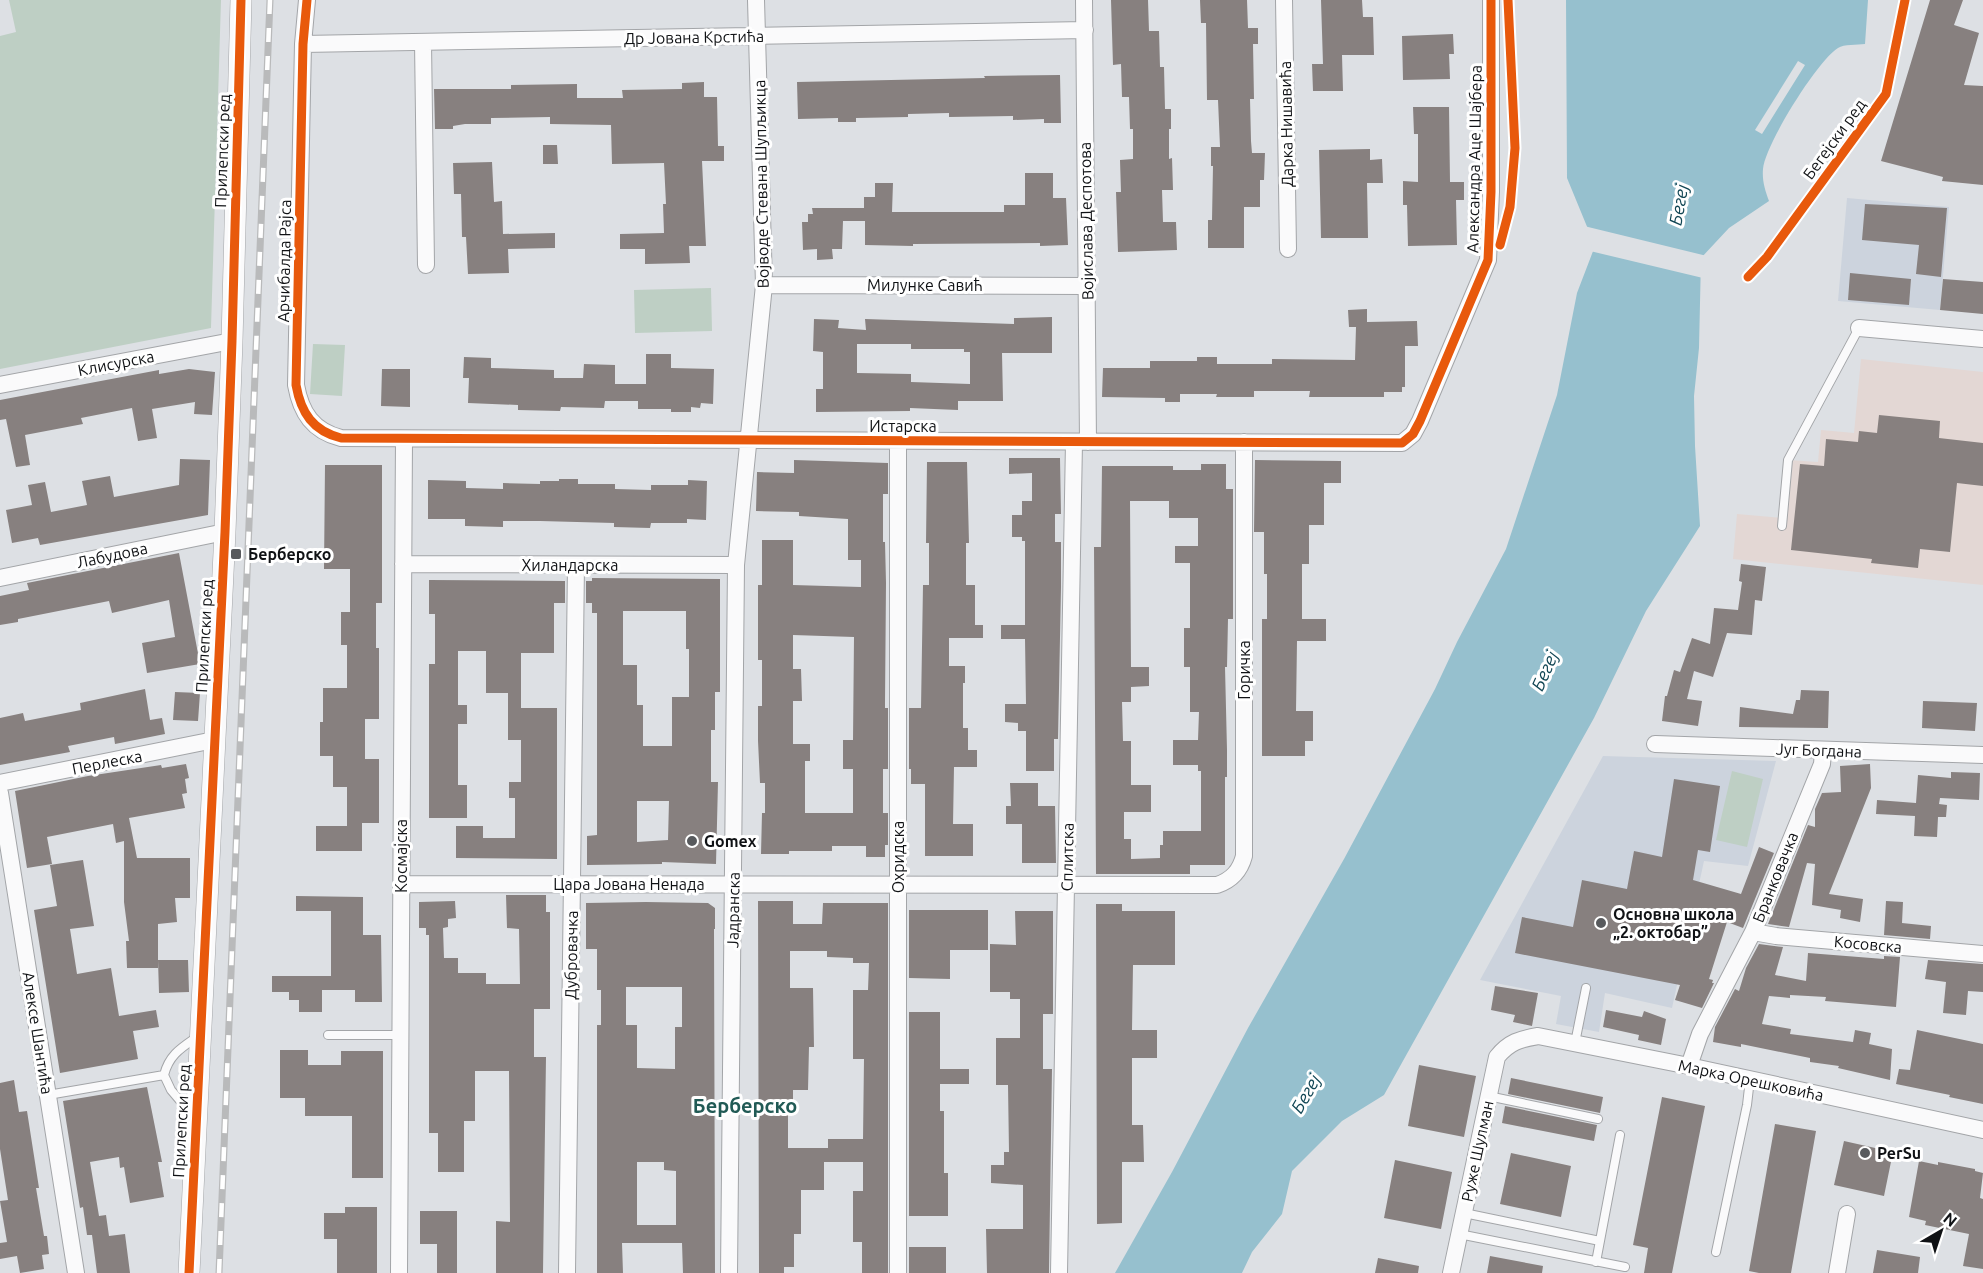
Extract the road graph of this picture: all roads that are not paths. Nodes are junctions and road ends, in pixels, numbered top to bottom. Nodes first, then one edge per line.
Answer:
1 (241, 0) edge
2 (307, 0) edge
3 (756, 0) edge
4 (1084, 0) edge
5 (1284, 0) edge
6 (1491, 0) edge
7 (1085, 30) junction
8 (757, 36) junction
9 (423, 42) junction
10 (303, 44) junction
11 (1288, 249) dead end
12 (426, 265) dead end
13 (764, 285) junction
14 (1087, 286) junction
15 (1859, 328) joint
16 (1983, 339) edge
17 (232, 341) junction
18 (0, 385) edge
19 (404, 439) junction
20 (748, 440) junction
21 (898, 441) junction
22 (1081, 442) junction
23 (1244, 442) junction
24 (1402, 443) joint
25 (1782, 526) dead end
26 (225, 532) junction
27 (403, 564) junction
28 (576, 565) junction
29 (736, 565) junction
30 (0, 578) edge
31 (214, 740) junction
32 (1655, 744) dead end
33 (1823, 751) junction
34 (1983, 755) edge
35 (0, 783) edge
36 (0, 793) edge
37 (401, 884) junction
38 (572, 884) junction
39 (733, 884) junction
40 (898, 885) junction
41 (1066, 885) junction
42 (1217, 885) joint
43 (1753, 932) junction
44 (1983, 954) edge
45 (1586, 988) dead end
46 (200, 1035) junction
47 (328, 1035) dead end
48 (400, 1035) junction
49 (1519, 1039) joint
50 (1575, 1043) junction
51 (1689, 1066) junction
52 (164, 1075) junction
53 (1750, 1079) junction
54 (48, 1095) junction
55 (1488, 1096) junction
56 (196, 1119) junction
57 (1598, 1119) dead end
58 (1983, 1130) edge
59 (1620, 1135) dead end
60 (1464, 1213) junction
61 (1847, 1214) dead end
62 (1459, 1234) junction
63 (1600, 1241) junction
64 (1716, 1252) dead end
65 (1596, 1262) junction
66 (1625, 1267) dead end
67 (76, 1273) edge
68 (189, 1273) edge
69 (399, 1273) edge
70 (567, 1273) edge
71 (729, 1273) edge
72 (898, 1273) edge
73 (1059, 1273) edge
74 (1451, 1273) edge
75 (1837, 1273) edge

1 - 17 street, Прилепски ред
2 - 10 street, Арчибалда Рајса
3 - 8 street, Војводе Стевана Шупљикца
4 - 7 street, Војислава Деспотова
5 - 11 street, Дарка Нишавића
6 - 24 street, Александра Аце Шајбера
7 - 8 street, Др Јована Крстића
7 - 14 street, Војислава Деспотова
8 - 9 street, Др Јована Крстића
8 - 13 street, Војводе Стевана Шупљикца
9 - 10 street, Др Јована Крстића
9 - 12 street
10 - 19 street, Арчибалда Рајса
13 - 14 street, Милунке Савић
13 - 20 street, Војводе Стевана Шупљикца
14 - 22 street, Војислава Деспотова
15 - 16 street
15 - 25 lane
17 - 18 street, Клисурска
17 - 26 street, Прилепски ред
19 - 20 street, Истарска
19 - 27 street, Космајска
20 - 21 street, Истарска
20 - 29 street, Јадранска
21 - 22 street, Истарска
21 - 40 street, Охридска
22 - 23 street, Истарска
22 - 41 street, Сплитска
23 - 24 street, Истарска
23 - 42 street, Горичка
26 - 30 street, Лабудова
26 - 31 street, Прилепски ред
27 - 28 street, Хиландарска
27 - 37 street, Космајска
28 - 29 street, Хиландарска
28 - 38 street, Дубровачка
29 - 39 street, Јадранска
31 - 35 street, Перлеска
31 - 46 street, Прилепски ред
32 - 33 street, Југ Богдана
33 - 34 street, Југ Богдана
33 - 43 street, Бранковачка
36 - 54 street, Алексе Шантића
37 - 38 street, Цара Јована Ненада
37 - 48 street, Космајска
38 - 39 street, Цара Јована Ненада
38 - 70 street, Дубровачка
39 - 40 street, Цара Јована Ненада
39 - 71 street, Јадранска
40 - 41 street, Цара Јована Ненада
40 - 72 street, Охридска
41 - 42 street, Цара Јована Ненада
41 - 73 street, Сплитска
43 - 44 street, Косовска
43 - 51 street, Бранковачка
45 - 50 lane
46 - 52 lane
46 - 56 street, Прилепски ред
47 - 48 lane
48 - 69 street, Космајска
49 - 50 street, Марка Орешковића
49 - 55 street, Руже Шулман
50 - 51 street, Марка Орешковића
51 - 53 street, Марка Орешковића
52 - 54 lane, Прилепски ред
52 - 56 lane
53 - 58 street, Марка Орешковића
53 - 64 lane
54 - 67 street, Алексе Шантића
55 - 57 lane
55 - 60 street, Руже Шулман
56 - 68 street, Прилепски ред
59 - 63 lane
60 - 62 street, Руже Шулман
60 - 63 lane
61 - 75 street
62 - 65 lane
62 - 74 street, Руже Шулман
63 - 65 lane
65 - 66 lane

